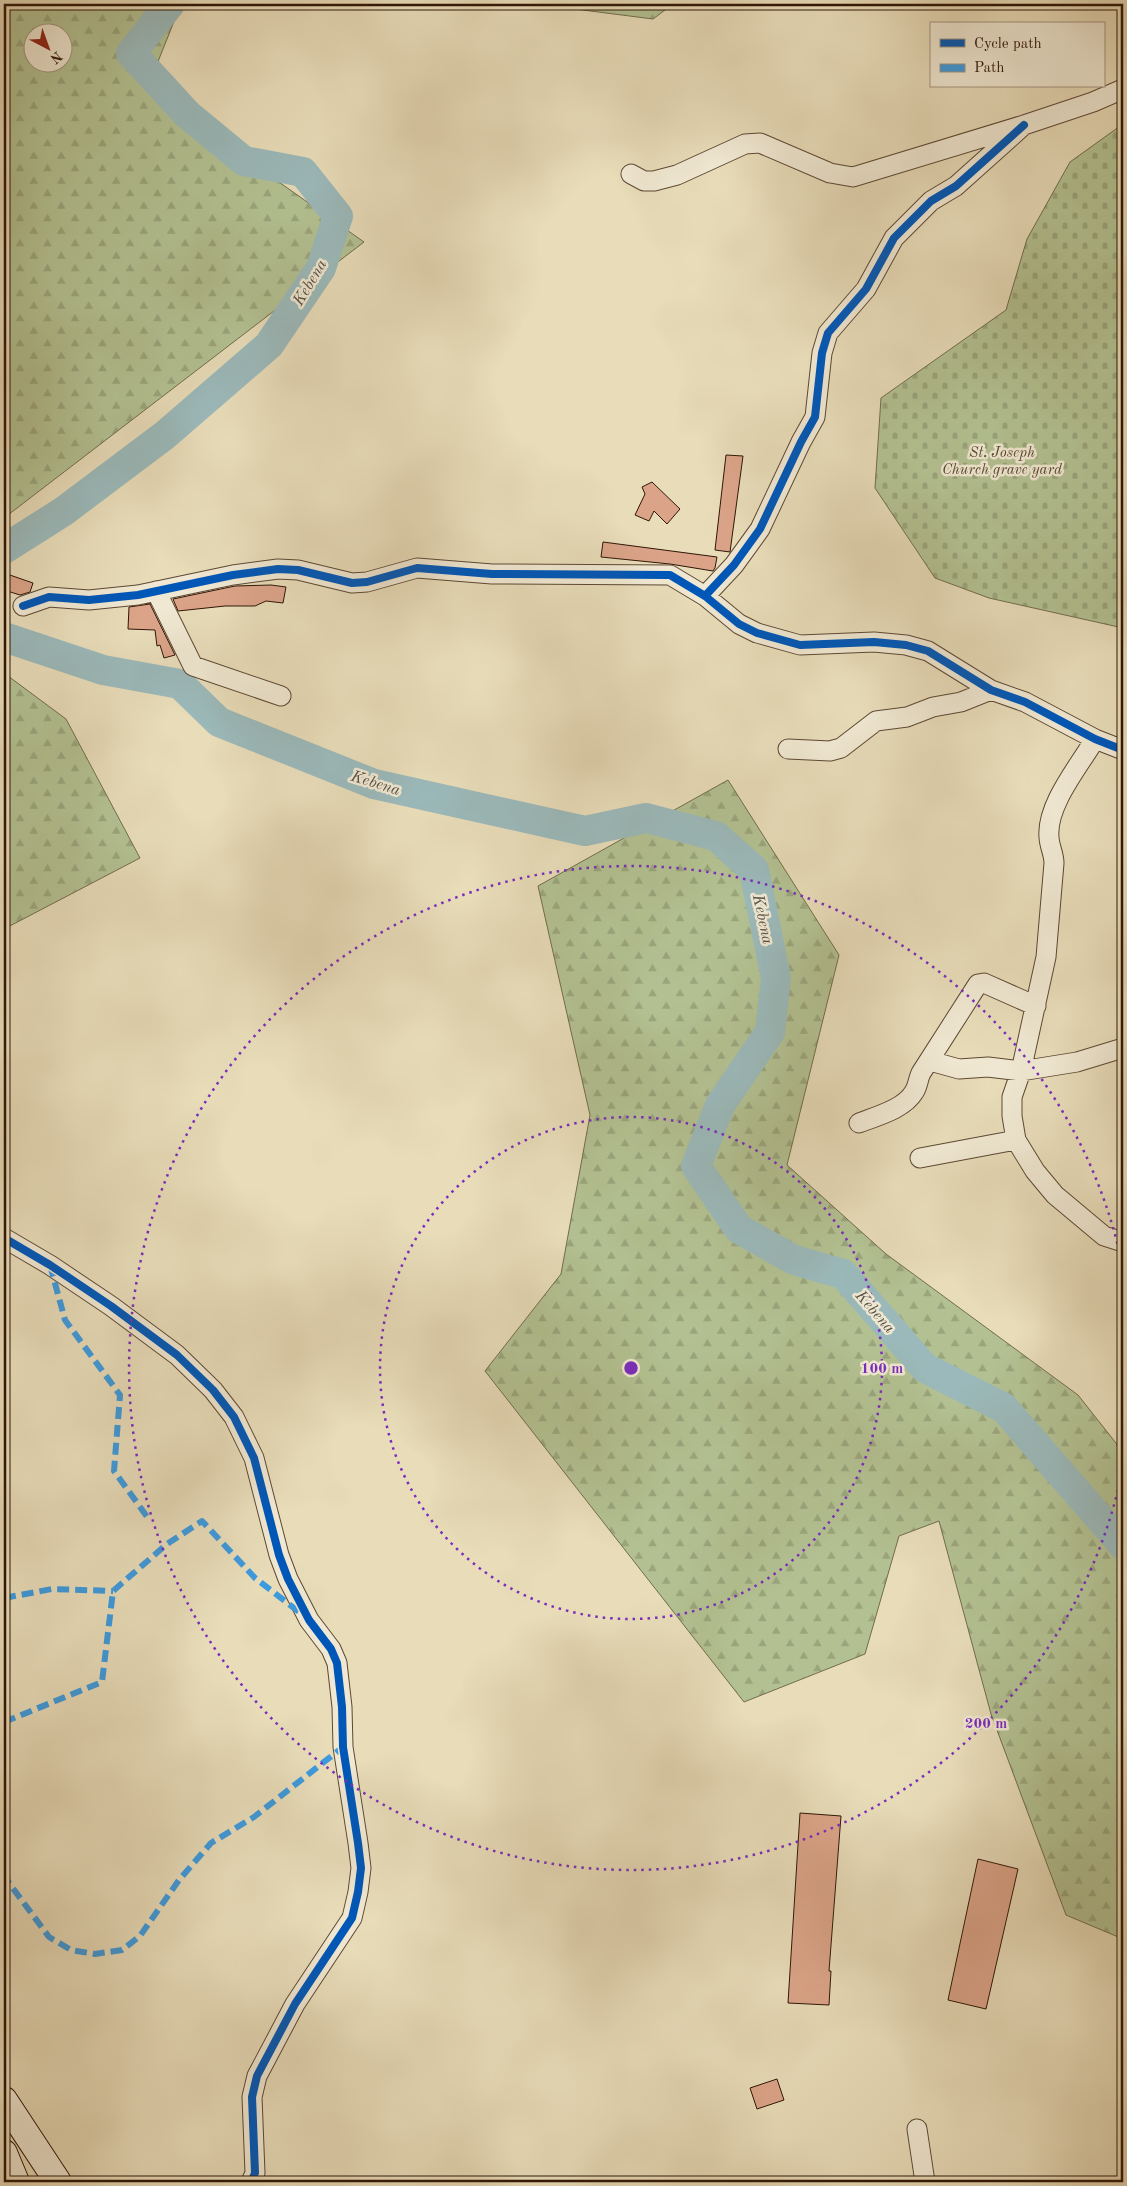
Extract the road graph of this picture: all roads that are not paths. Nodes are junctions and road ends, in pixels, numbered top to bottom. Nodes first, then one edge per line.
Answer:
1 (1123, 89) edge
2 (1024, 125) junction
3 (631, 174) dead end
4 (156, 591) junction
5 (705, 596) junction
6 (23, 606) dead end
7 (991, 690) junction
8 (281, 696) dead end
9 (1096, 739) junction
10 (788, 749) dead end
11 (1123, 750) edge
12 (1036, 1006) junction
13 (1123, 1048) edge
14 (930, 1061) junction
15 (1021, 1072) junction
16 (859, 1123) dead end
17 (1016, 1140) junction
18 (920, 1158) dead end
19 (4, 1238) edge
20 (1123, 1242) edge
21 (4, 2100) edge
22 (917, 2129) dead end
23 (4, 2153) edge
24 (16, 2182) edge
25 (58, 2182) edge
26 (251, 2182) edge
27 (925, 2182) edge

1 - 2 street
2 - 3 street
2 - 5 street
4 - 5 street
4 - 6 street
4 - 8 street
5 - 7 street
7 - 9 street
7 - 10 street
9 - 11 street
9 - 12 street
12 - 14 street
12 - 15 street
13 - 15 street
14 - 15 street
14 - 16 street
15 - 17 street
17 - 18 street
17 - 20 street
19 - 26 street
21 - 25 main road
22 - 27 street
23 - 24 main road

